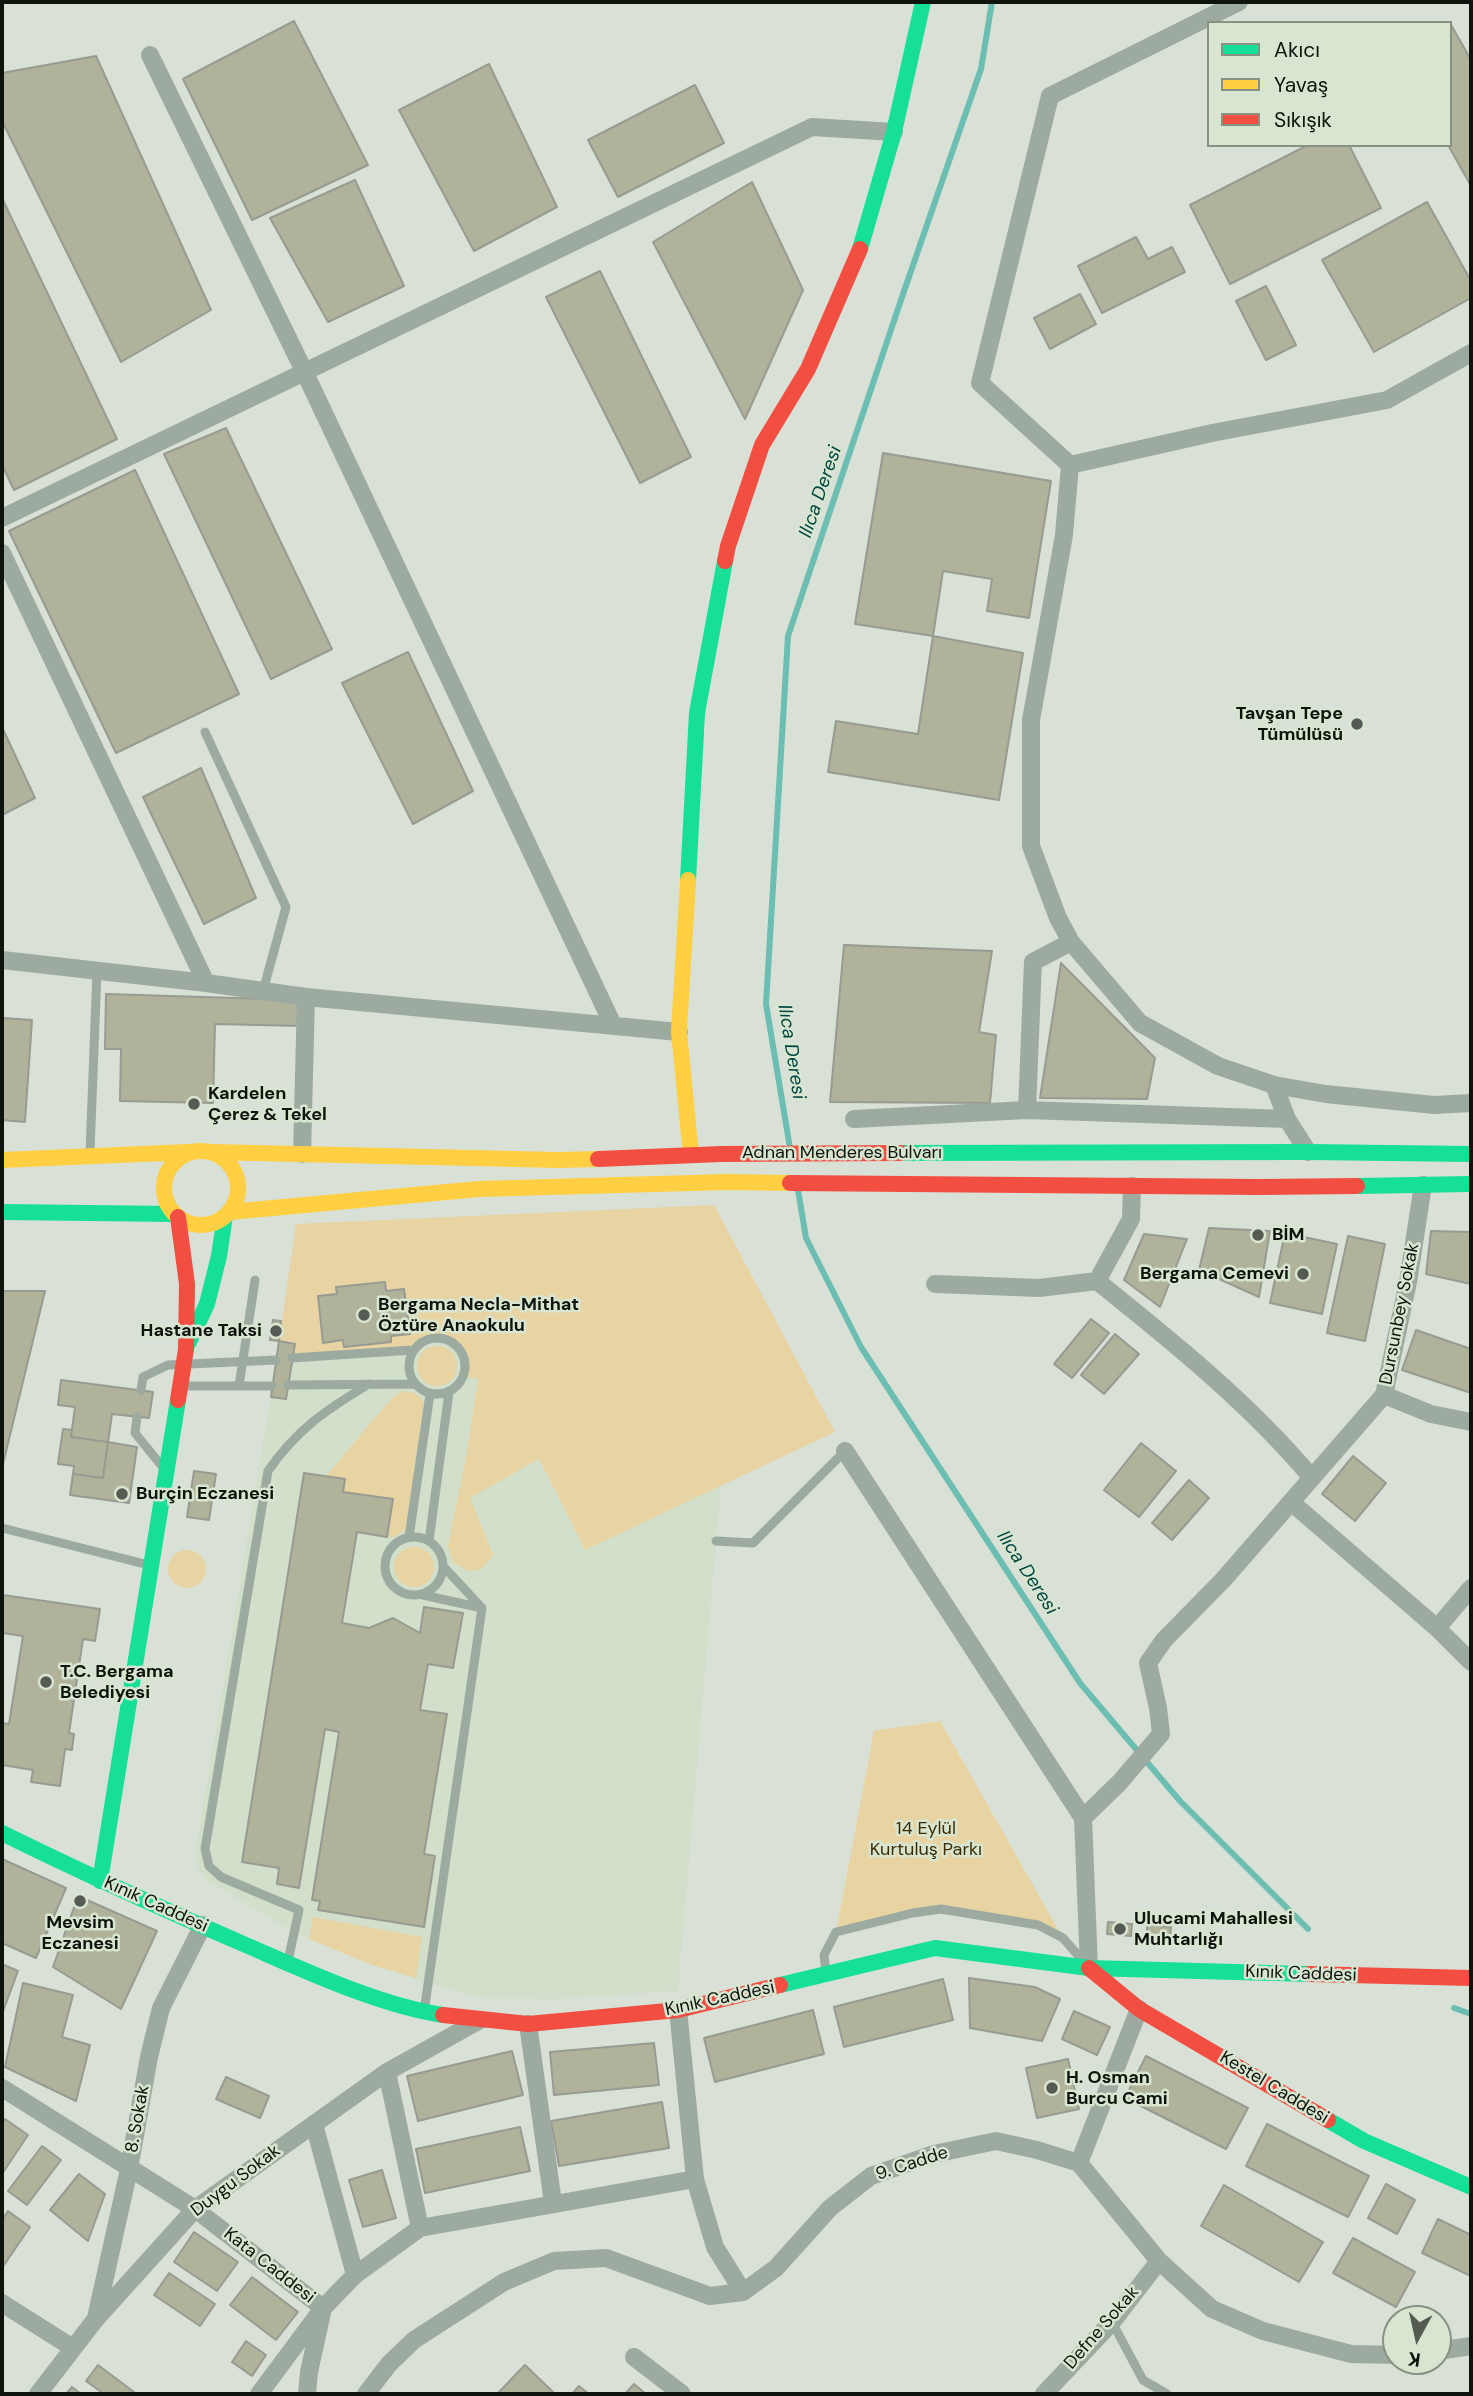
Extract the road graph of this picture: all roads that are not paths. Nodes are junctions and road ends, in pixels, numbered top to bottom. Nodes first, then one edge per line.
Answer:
1 (923, 2) edge
2 (1239, 2) edge
3 (150, 55) dead end
4 (894, 132) junction
5 (1471, 353) edge
6 (305, 373) junction
7 (1070, 465) junction
8 (2, 518) edge
9 (2, 553) edge
10 (205, 732) dead end
11 (1071, 942) junction
12 (2, 960) edge
13 (97, 972) junction
14 (206, 982) junction
15 (263, 990) junction
16 (306, 997) junction
17 (613, 1025) junction
18 (679, 1032) junction
19 (1274, 1085) junction
20 (1471, 1103) edge
21 (1027, 1110) junction
22 (855, 1119) dead end
23 (1287, 1119) junction
24 (188, 1152) junction
25 (212, 1152) junction
26 (1308, 1152) junction
27 (302, 1154) junction
28 (1471, 1154) edge
29 (691, 1155) junction
30 (90, 1156) junction
31 (2, 1160) edge
32 (1471, 1184) edge
33 (1423, 1185) junction
34 (1132, 1186) junction
35 (2, 1212) edge
36 (227, 1214) junction
37 (176, 1216) junction
38 (255, 1280) dead end
39 (1097, 1280) junction
40 (935, 1284) dead end
41 (186, 1349) junction
42 (413, 1350) junction
43 (292, 1358) dead end
44 (276, 1360) dead end
45 (243, 1362) junction
46 (183, 1366) junction
47 (369, 1384) junction
48 (414, 1384) junction
49 (239, 1385) junction
50 (288, 1385) dead end
51 (180, 1386) junction
52 (272, 1386) dead end
53 (141, 1390) dead end
54 (449, 1392) junction
55 (430, 1394) junction
56 (1384, 1395) junction
57 (137, 1417) dead end
58 (1471, 1422) edge
59 (845, 1451) joint
60 (166, 1472) junction
61 (1312, 1478) junction
62 (1291, 1502) junction
63 (2, 1529) edge
64 (409, 1537) junction
65 (429, 1541) junction
66 (716, 1541) dead end
67 (151, 1565) junction
68 (443, 1566) junction
69 (1471, 1588) edge
70 (421, 1594) junction
71 (482, 1608) junction
72 (1437, 1628) junction
73 (1471, 1662) edge
74 (1083, 1818) junction
75 (2, 1833) edge
76 (100, 1881) junction
77 (203, 1925) junction
78 (287, 1963) junction
79 (1089, 1968) junction
80 (826, 1976) junction
81 (1471, 1978) edge
82 (1139, 2009) junction
83 (678, 2010) junction
84 (424, 2012) junction
85 (480, 2020) junction
86 (528, 2024) junction
87 (387, 2072) junction
88 (2, 2088) edge
89 (314, 2124) junction
90 (1079, 2163) junction
91 (129, 2169) junction
92 (695, 2179) junction
93 (1471, 2187) edge
94 (553, 2203) junction
95 (195, 2209) junction
96 (420, 2228) junction
97 (1158, 2261) junction
98 (355, 2275) junction
99 (743, 2292) junction
100 (2, 2303) edge
101 (323, 2308) junction
102 (96, 2320) junction
103 (1112, 2322) junction
104 (1471, 2346) edge
105 (73, 2348) junction
106 (1452, 2349) edge
107 (1382, 2355) edge
108 (634, 2357) dead end
109 (38, 2394) edge
110 (259, 2394) edge
111 (307, 2394) edge
112 (366, 2394) edge
113 (682, 2394) edge
114 (1044, 2394) edge
115 (1167, 2394) edge

1 - 4 main road
2 - 7 street
3 - 6 street
4 - 6 street
4 - 18 main road
5 - 7 street
6 - 8 street
6 - 17 street
7 - 11 street
9 - 14 street
10 - 15 lane
11 - 19 street
11 - 21 street
12 - 13 street
13 - 14 street
13 - 30 lane
14 - 15 street
15 - 16 street
16 - 17 street
16 - 27 street
17 - 18 street
18 - 29 main road
19 - 20 street
19 - 23 street
21 - 22 street
21 - 23 street
23 - 26 street
24 - 25 main road
24 - 30 main road
24 - 37 main road
25 - 27 main road, Adnan Menderes Bulvarı
25 - 36 main road
26 - 28 main road, Adnan Menderes Bulvarı
26 - 29 main road, Adnan Menderes Bulvarı
27 - 29 main road, Adnan Menderes Bulvarı
30 - 31 main road
32 - 33 main road, Adnan Menderes Bulvarı
33 - 34 main road, Adnan Menderes Bulvarı
33 - 56 street, Dursunbey Sokak
34 - 36 main road, Adnan Menderes Bulvarı
34 - 39 street
35 - 37 main road
36 - 37 main road
36 - 41 main road
37 - 41 main road
38 - 45 lane
39 - 40 street
39 - 61 street
41 - 46 main road
42 - 43 lane
42 - 48 lane
42 - 54 lane
44 - 45 lane
45 - 46 lane
45 - 49 lane
46 - 51 main road
46 - 53 lane
47 - 48 lane
47 - 50 lane
47 - 78 lane
48 - 55 lane
49 - 51 lane
49 - 52 lane
51 - 60 main road
54 - 55 lane
54 - 65 lane
55 - 64 lane
56 - 58 street, Dursunbey Sokak
56 - 61 street
57 - 60 lane
59 - 66 lane
59 - 74 street
60 - 67 main road
61 - 62 street
62 - 72 street
62 - 74 street
63 - 67 lane
64 - 65 lane
64 - 70 lane
65 - 68 lane
67 - 76 main road
68 - 70 lane
68 - 71 lane
69 - 72 street
70 - 71 lane
71 - 84 lane
72 - 73 street
74 - 79 street
75 - 76 main road, Kınık Caddesi
76 - 77 main road, Kınık Caddesi
77 - 78 main road, Kınık Caddesi
77 - 91 street, 8. Sokak
78 - 84 main road, Kınık Caddesi
79 - 80 main road, Kınık Caddesi
79 - 80 lane
79 - 81 main road, Kınık Caddesi
79 - 82 main road, Kestel Caddesi
80 - 83 main road, Kınık Caddesi
82 - 90 street
82 - 93 main road, Kestel Caddesi
83 - 86 main road, Kınık Caddesi
83 - 92 street
84 - 85 main road, Kınık Caddesi
85 - 86 main road, Kınık Caddesi
85 - 87 street, Duygu Sokak
86 - 94 street
87 - 89 street, Duygu Sokak
87 - 96 street
88 - 91 street, Kata Caddesi
89 - 95 street, Duygu Sokak
89 - 98 street
90 - 97 street
90 - 99 street, 9. Cadde
91 - 95 street, Kata Caddesi
91 - 102 street, 8. Sokak
92 - 94 street
92 - 99 street
94 - 96 street
95 - 101 street, Kata Caddesi
95 - 102 street, Duygu Sokak
96 - 98 street
97 - 103 street, Defne Sokak
97 - 107 street
98 - 101 street
99 - 112 street
100 - 105 street
101 - 110 street
101 - 111 street
102 - 105 street, Duygu Sokak
103 - 114 street, Defne Sokak
103 - 115 lane
104 - 106 street
105 - 109 street, Duygu Sokak
108 - 113 street

